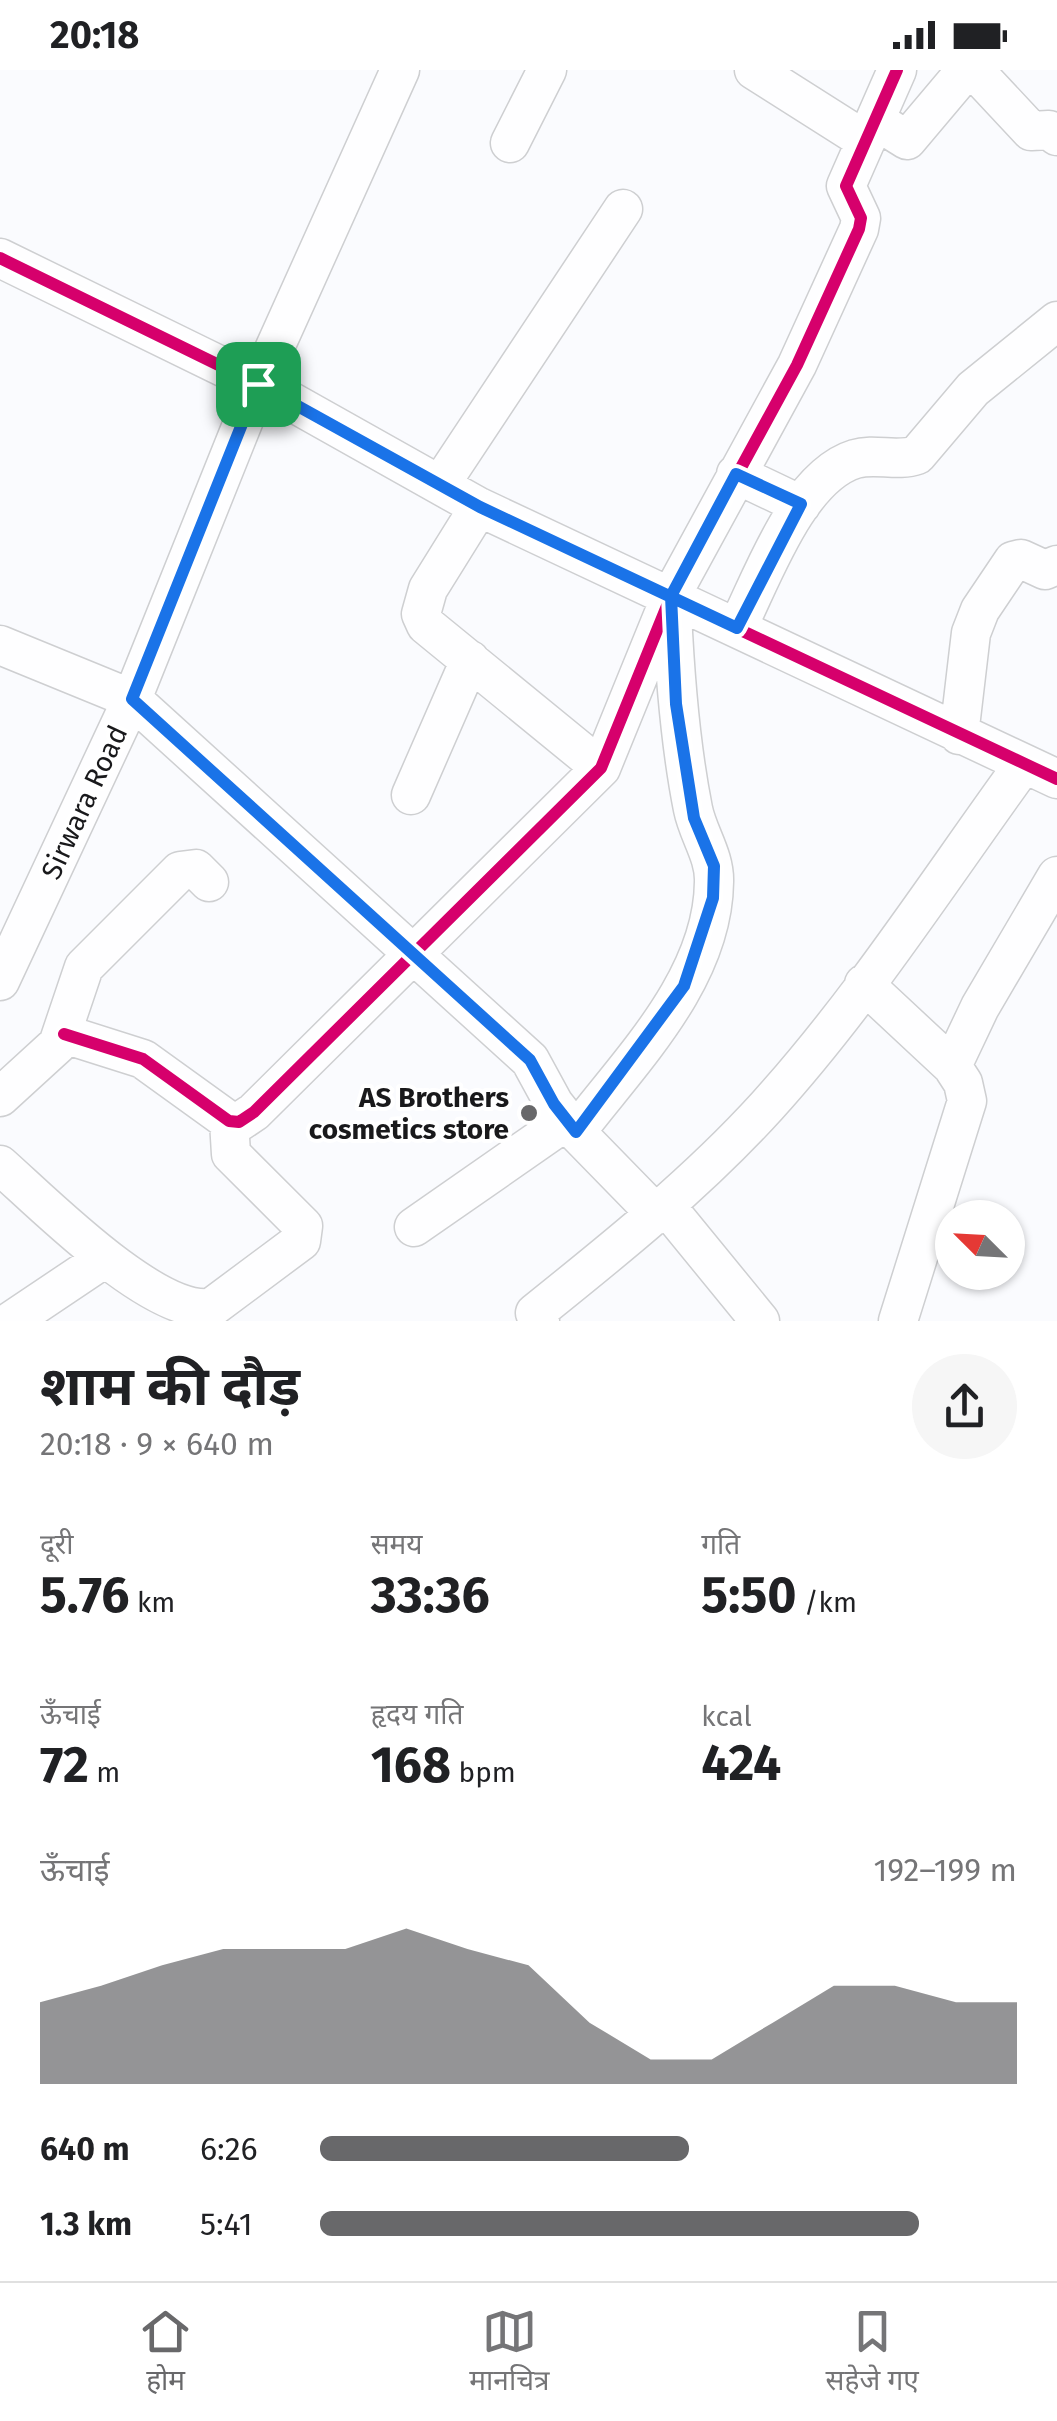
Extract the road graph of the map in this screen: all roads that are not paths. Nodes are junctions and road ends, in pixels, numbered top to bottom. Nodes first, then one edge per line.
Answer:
1 (400, 70) edge
2 (547, 70) edge
3 (754, 70) edge
4 (897, 70) edge
5 (966, 70) edge
6 (974, 70) edge
7 (870, 131) junction
8 (1057, 136) edge
9 (510, 143) dead end
10 (623, 209) dead end
11 (0, 258) edge
12 (1057, 321) edge
13 (258, 384) junction
14 (736, 474) junction
15 (440, 485) junction
16 (801, 504) junction
17 (480, 507) junction
18 (1057, 565) edge
19 (671, 596) junction
20 (737, 628) junction
21 (0, 644) edge
22 (470, 660) junction
23 (132, 699) junction
24 (959, 735) junction
25 (602, 768) junction
26 (1040, 772) edge
27 (411, 795) dead end
28 (1057, 876) edge
29 (209, 882) dead end
30 (414, 956) junction
31 (0, 981) edge
32 (864, 984) junction
33 (64, 1034) junction
34 (952, 1066) junction
35 (0, 1097) edge
36 (230, 1121) junction
37 (570, 1127) junction
38 (0, 1165) edge
39 (662, 1211) junction
40 (414, 1227) dead end
41 (105, 1258) junction
42 (534, 1318) edge
43 (11, 1321) edge
44 (760, 1321) edge
45 (898, 1321) edge

1 - 13 street, Sirwara Road
2 - 9 street
3 - 7 street
4 - 7 street
5 - 7 street
6 - 8 street
7 - 14 street
10 - 15 street
11 - 13 street
12 - 16 street
13 - 15 street
13 - 23 street, Sirwara Road
14 - 16 street
14 - 19 street
15 - 17 street
16 - 20 street
17 - 19 street
17 - 22 street
18 - 24 street
19 - 20 street
19 - 25 street
19 - 37 street
20 - 24 street
21 - 23 street
22 - 25 street
22 - 27 street
23 - 30 street
23 - 31 street, Sirwara Road
24 - 26 street
25 - 30 street
26 - 32 street
28 - 34 street
29 - 33 street
30 - 36 street
30 - 37 street
32 - 34 street
32 - 39 street
33 - 35 street
33 - 36 street
34 - 45 street
36 - 41 street
37 - 39 street
37 - 40 street
38 - 41 street
39 - 42 street
39 - 44 street
41 - 43 street

